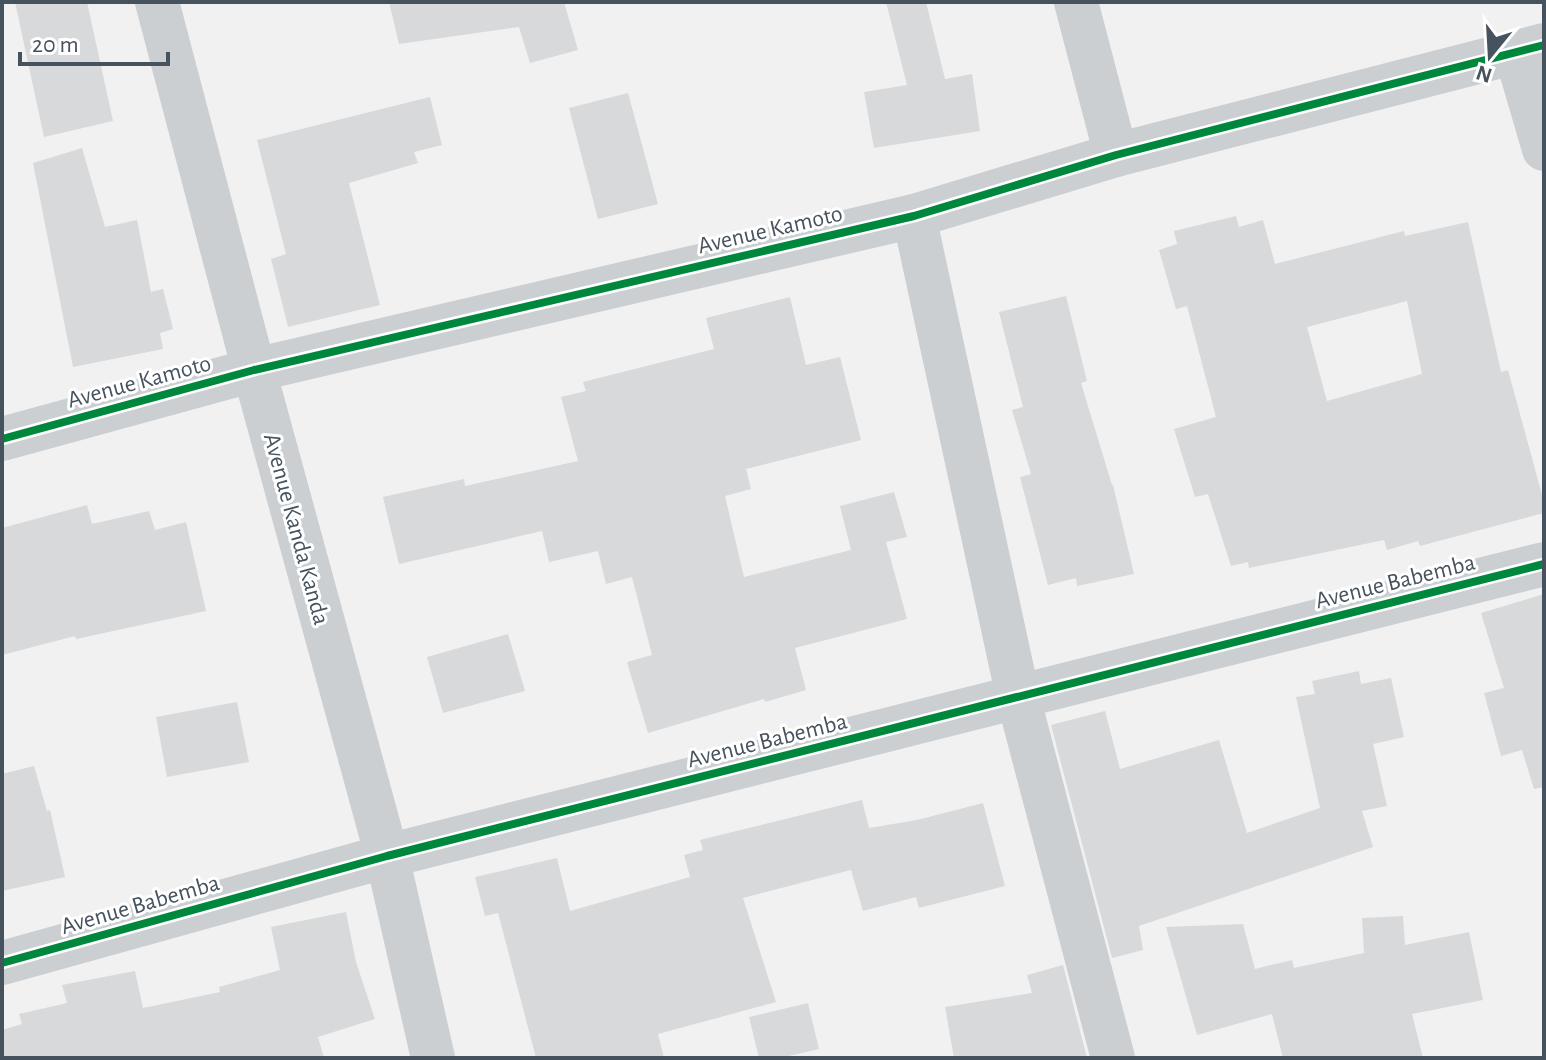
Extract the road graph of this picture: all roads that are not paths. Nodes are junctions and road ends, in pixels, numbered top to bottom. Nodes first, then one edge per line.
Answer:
1 (157, 2) edge
2 (1076, 2) edge
3 (1530, 49) edge
4 (1544, 149) edge
5 (1116, 155) junction
6 (914, 216) junction
7 (254, 370) junction
8 (2, 439) edge
9 (1544, 564) edge
10 (1018, 697) junction
11 (387, 856) junction
12 (2, 963) edge
13 (433, 1058) edge
14 (1113, 1058) edge

1 - 7 street, Avenue Kanda Kanda
2 - 5 street
3 - 4 street
3 - 5 street, Avenue Kamoto
5 - 6 street, Avenue Kamoto
6 - 7 street, Avenue Kamoto
6 - 10 street
7 - 8 street, Avenue Kamoto
7 - 11 street, Avenue Kanda Kanda
9 - 10 street, Avenue Babemba
10 - 11 street, Avenue Babemba
10 - 14 street
11 - 12 street, Avenue Babemba
11 - 13 street, Avenue Kanda Kanda

